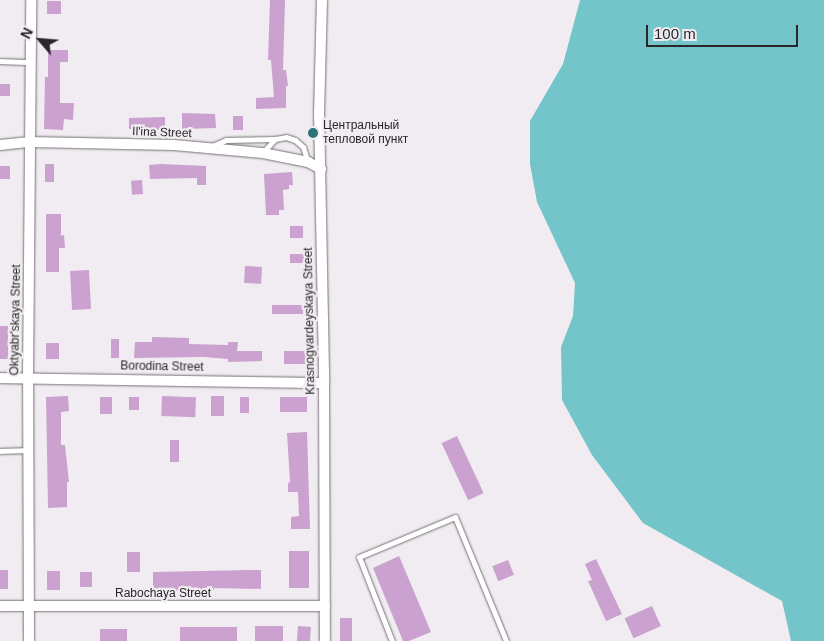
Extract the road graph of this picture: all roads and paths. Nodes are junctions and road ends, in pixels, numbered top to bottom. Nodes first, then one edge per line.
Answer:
1 (31, 0) edge
2 (322, 0) edge
3 (0, 61) edge
4 (31, 62) junction
5 (275, 139) junction
6 (30, 142) junction
7 (0, 145) edge
8 (207, 148) junction
9 (263, 152) junction
10 (308, 162) junction
11 (321, 169) junction
12 (0, 378) edge
13 (28, 378) junction
14 (324, 383) junction
15 (28, 450) junction
16 (0, 451) edge
17 (0, 606) edge
18 (29, 606) junction
19 (325, 606) junction
20 (29, 641) edge
21 (325, 641) edge
22 (392, 641) edge
23 (506, 641) edge

1 - 4 street, Oktyabr'skaya Street
2 - 11 street, Krasnogvardeyskaya Street
3 - 4 lane
4 - 6 street, Oktyabr'skaya Street
5 - 8 lane
5 - 9 lane
5 - 10 lane
6 - 7 street, Il'ina Street
6 - 8 street, Il'ina Street
6 - 13 street, Oktyabr'skaya Street
8 - 9 street, Il'ina Street
9 - 10 street, Il'ina Street
10 - 11 street, Il'ina Street
11 - 14 street, Krasnogvardeyskaya Street
12 - 13 street, Borodina Street
13 - 14 street, Borodina Street
13 - 15 street, Oktyabr'skaya Street
14 - 19 street, Krasnogvardeyskaya Street
15 - 16 lane
15 - 18 street, Oktyabr'skaya Street
17 - 18 street, Rabochaya Street
18 - 19 street, Rabochaya Street
18 - 20 street, Oktyabr'skaya Street
19 - 21 street, Krasnogvardeyskaya Street
22 - 23 lane

